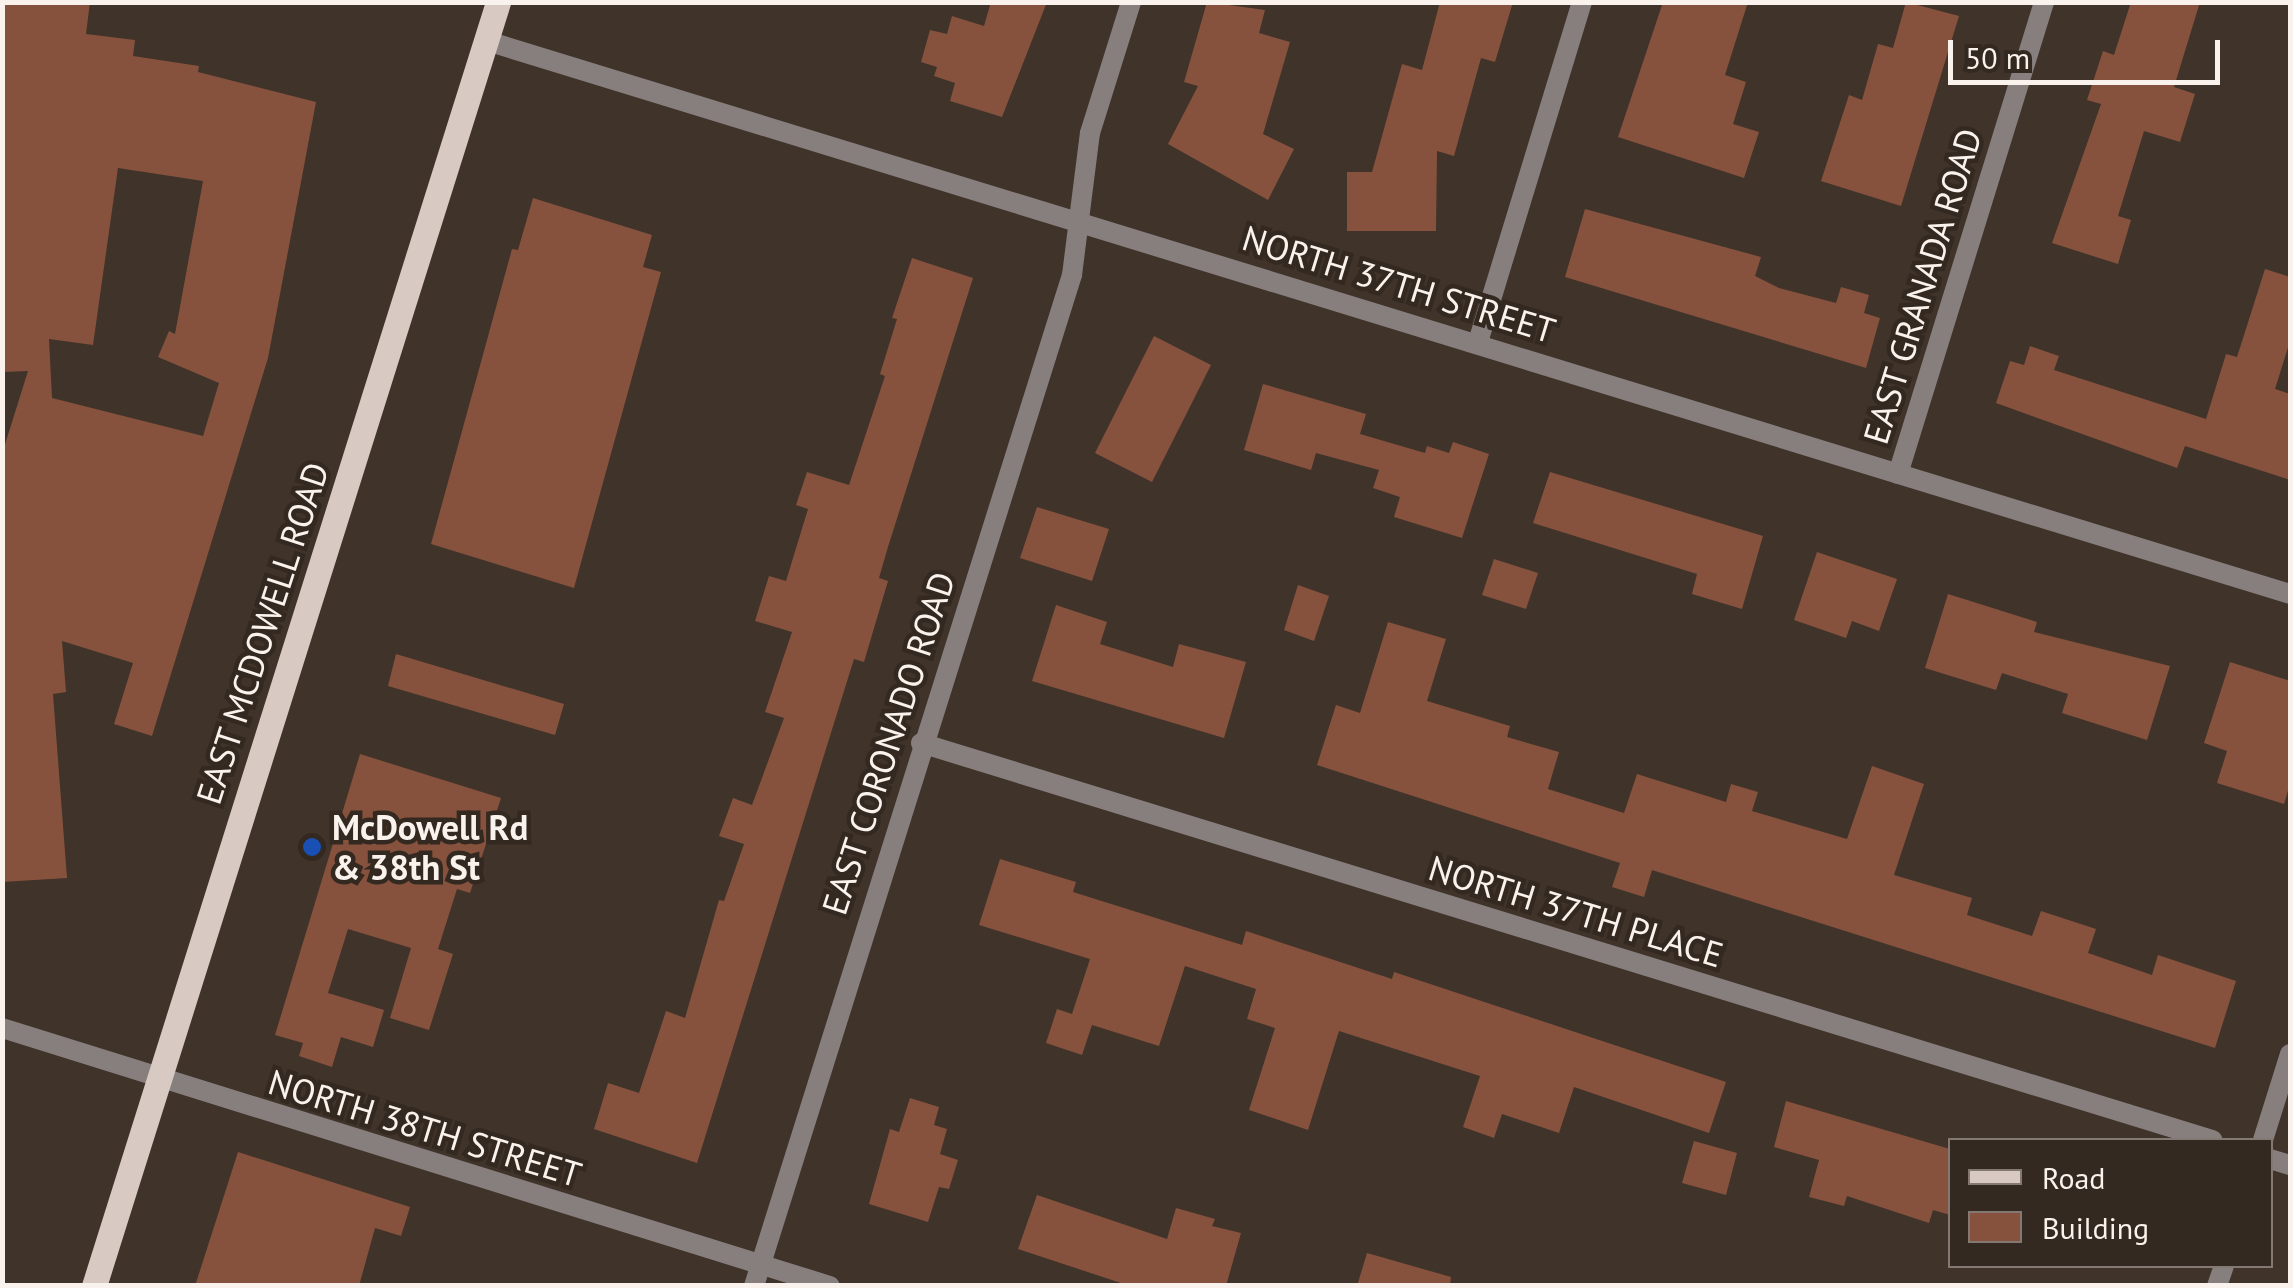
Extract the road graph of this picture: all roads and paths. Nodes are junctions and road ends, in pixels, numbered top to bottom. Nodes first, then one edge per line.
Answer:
1 (498, 2) edge
2 (1131, 2) edge
3 (1582, 2) edge
4 (2044, 2) edge
5 (486, 41) junction
6 (1079, 220) junction
7 (1478, 342) junction
8 (1898, 474) junction
9 (2290, 594) edge
10 (921, 743) junction
11 (2, 1028) edge
12 (2290, 1054) edge
13 (158, 1078) junction
14 (2205, 1138) edge
15 (2264, 1138) edge
16 (760, 1264) junction
17 (94, 1286) edge
18 (754, 1286) edge
19 (830, 1286) edge

1 - 5 main road, EAST MCDOWELL ROAD
2 - 6 street, EAST CORONADO ROAD
3 - 7 street
4 - 8 street, EAST GRANADA ROAD
5 - 6 street, NORTH 37TH STREET
5 - 13 main road, EAST MCDOWELL ROAD
6 - 7 street, NORTH 37TH STREET
6 - 10 street, EAST CORONADO ROAD
7 - 8 street, NORTH 37TH STREET
8 - 9 street, NORTH 37TH STREET
10 - 14 street, NORTH 37TH PLACE
10 - 16 street, EAST CORONADO ROAD
11 - 13 street, NORTH 38TH STREET
12 - 15 street
13 - 16 street, NORTH 38TH STREET
13 - 17 main road, EAST MCDOWELL ROAD
16 - 18 street, EAST CORONADO ROAD
16 - 19 street, NORTH 38TH STREET

